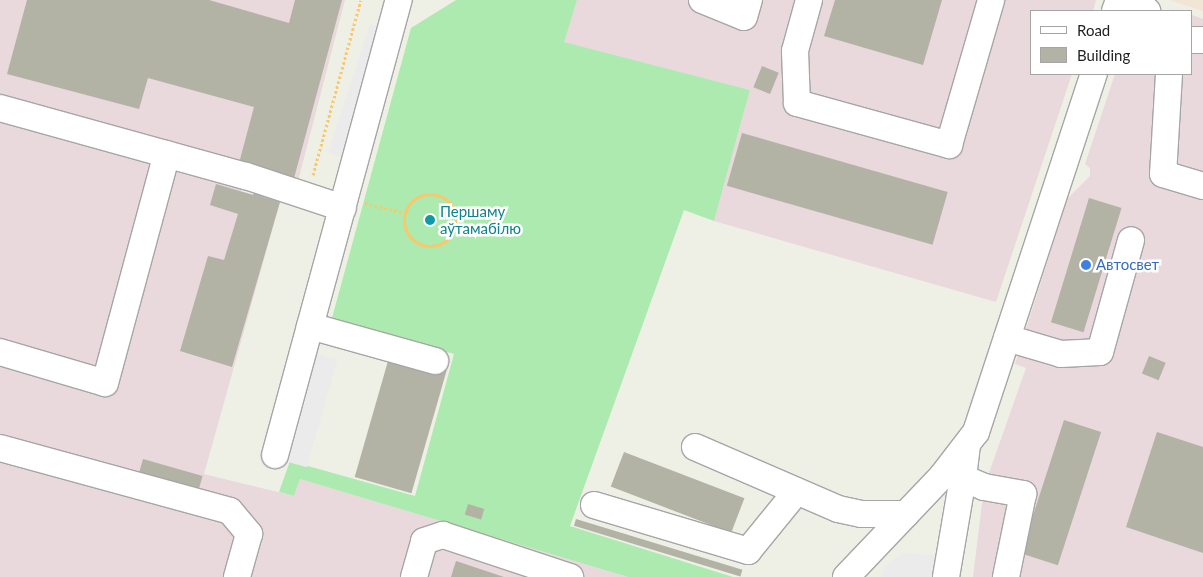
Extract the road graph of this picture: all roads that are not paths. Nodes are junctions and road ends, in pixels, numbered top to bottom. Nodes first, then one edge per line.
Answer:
1 (399, 0) edge
2 (702, 0) edge
3 (749, 0) edge
4 (809, 0) edge
5 (991, 0) edge
6 (1136, 0) edge
7 (1146, 10) edge
8 (1094, 75) edge
9 (1169, 75) edge
10 (0, 108) edge
11 (167, 154) junction
12 (1203, 186) edge
13 (344, 203) junction
14 (1131, 240) dead end
15 (310, 326) junction
16 (1007, 338) junction
17 (0, 352) edge
18 (435, 361) dead end
19 (967, 444) junction
20 (0, 448) edge
21 (695, 448) dead end
22 (275, 455) dead end
23 (963, 478) junction
24 (798, 490) junction
25 (594, 505) dead end
26 (906, 514) junction
27 (237, 577) edge
28 (414, 577) edge
29 (570, 577) edge
30 (846, 577) edge
31 (946, 577) edge
32 (1006, 577) edge

1 - 13 lane
2 - 3 lane
4 - 5 lane
6 - 7 lane
8 - 16 lane
9 - 12 lane
10 - 11 lane
11 - 13 lane
11 - 17 lane
13 - 15 lane
14 - 16 lane
15 - 18 lane
15 - 22 lane
16 - 19 lane
19 - 23 lane
19 - 26 lane
20 - 27 lane
21 - 24 lane
23 - 31 lane
23 - 32 lane
24 - 25 lane
24 - 26 lane
26 - 30 lane
28 - 29 lane

